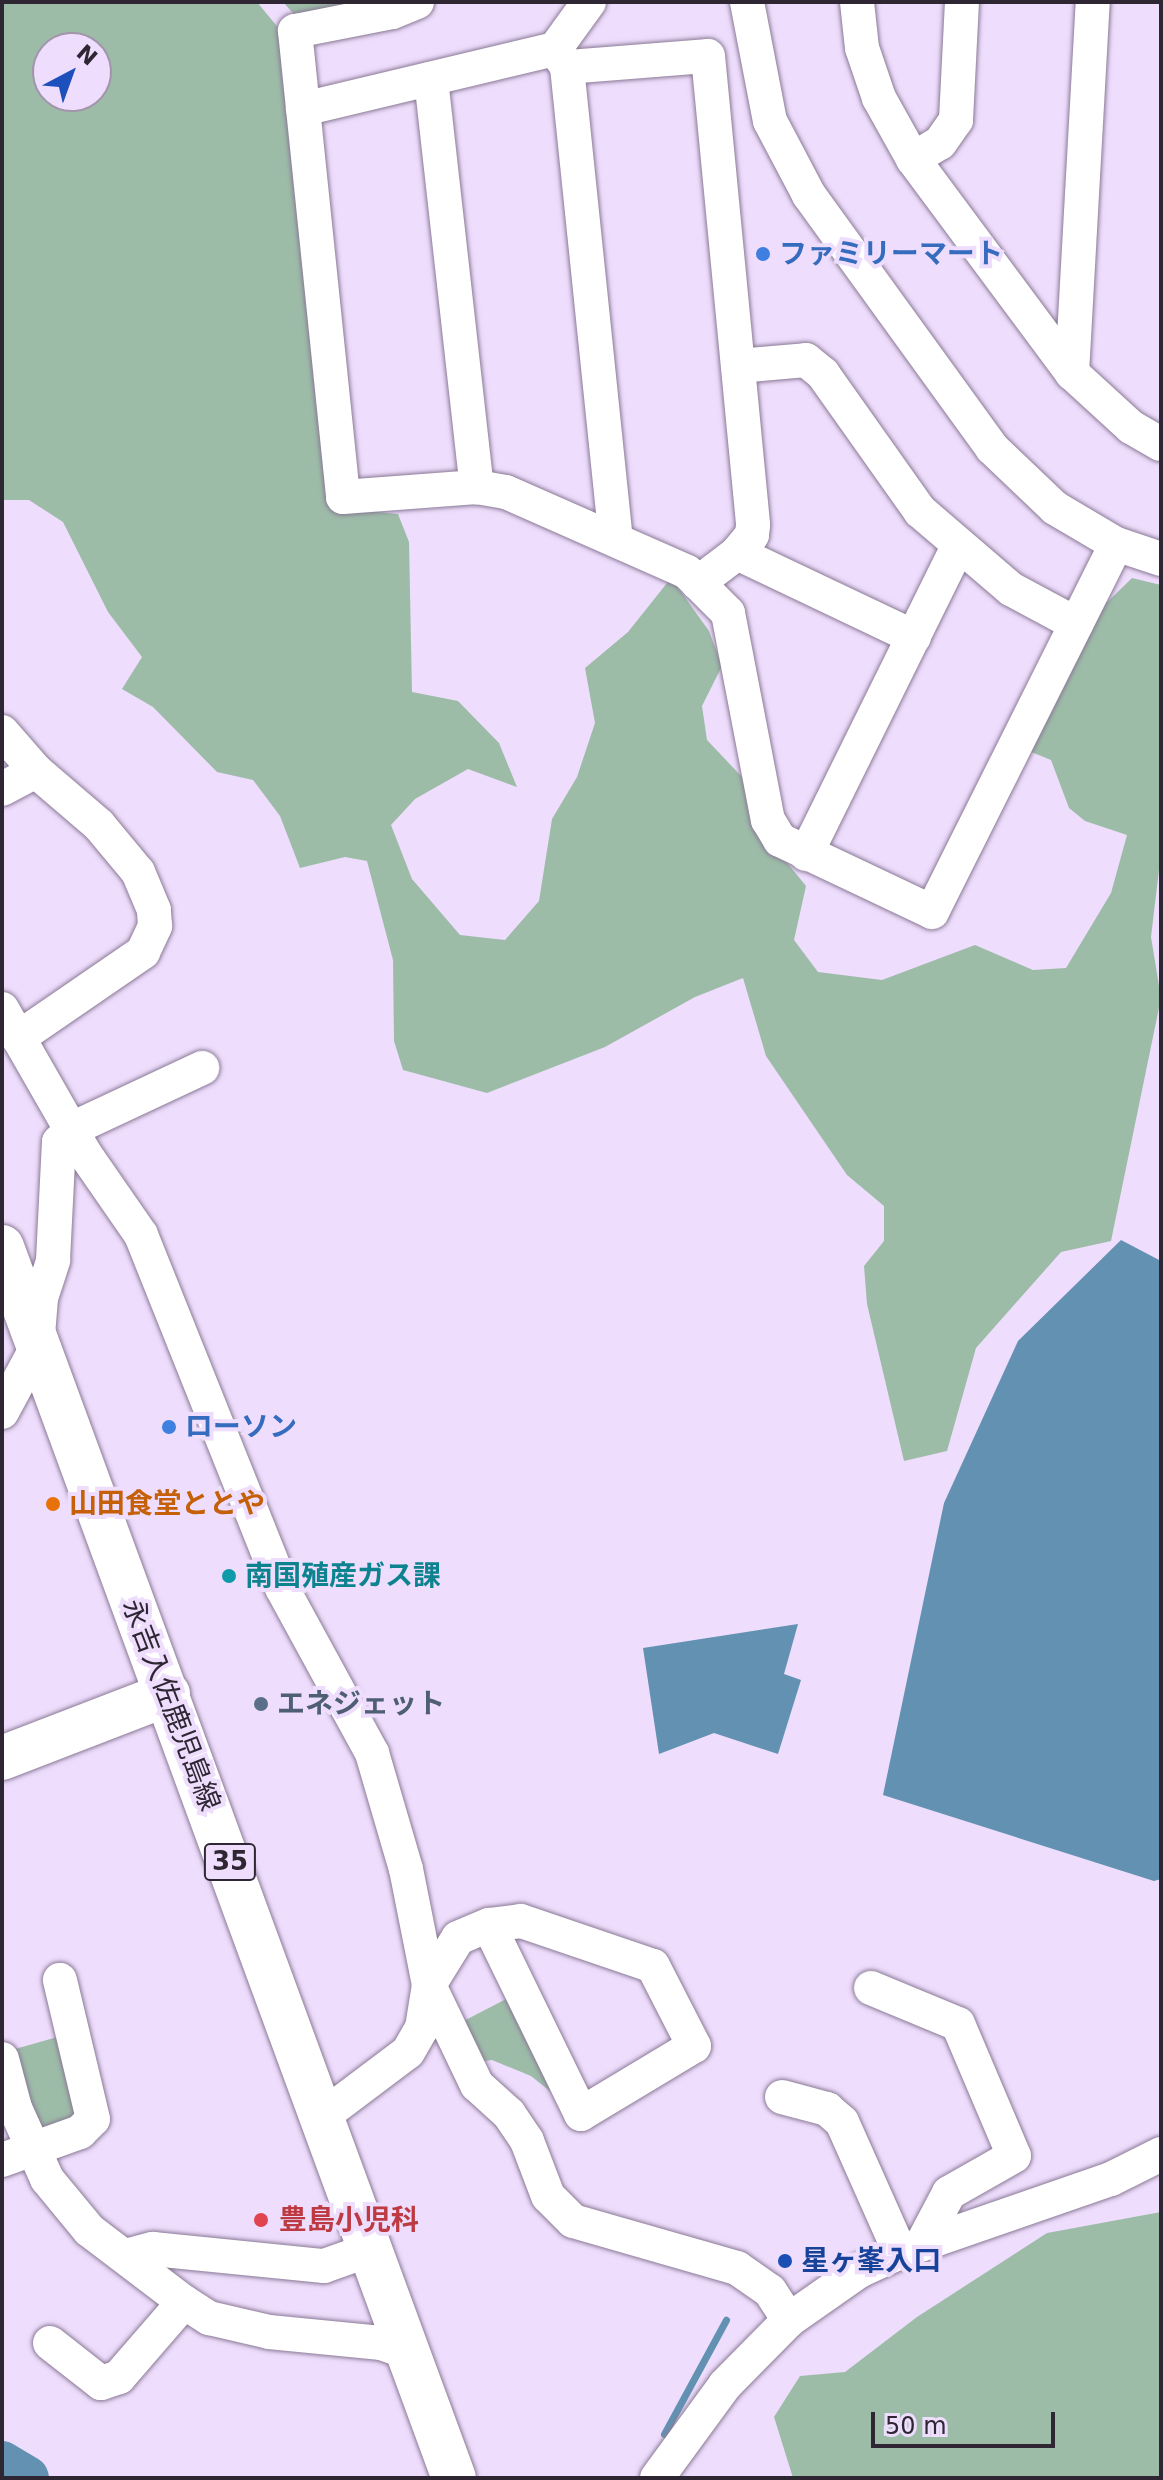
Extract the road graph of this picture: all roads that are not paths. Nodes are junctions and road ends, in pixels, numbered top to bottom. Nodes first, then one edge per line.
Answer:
1 (417, 2) edge
2 (589, 2) edge
3 (747, 2) edge
4 (857, 2) edge
5 (962, 2) edge
6 (1093, 2) edge
7 (561, 58) junction
8 (431, 79) junction
9 (303, 109) junction
10 (913, 159) junction
11 (738, 366) junction
12 (1072, 373) junction
13 (1161, 444) edge
14 (477, 487) junction
15 (616, 539) junction
16 (1116, 544) junction
17 (958, 547) junction
18 (737, 553) junction
19 (1161, 559) edge
20 (698, 583) junction
21 (1076, 624) junction
22 (914, 637) junction
23 (2, 732) edge
24 (36, 771) junction
25 (2, 789) edge
26 (806, 854) junction
27 (2, 1009) edge
28 (18, 1038) junction
29 (202, 1068) dead end
30 (72, 1129) junction
31 (2, 1247) edge
32 (37, 1347) junction
33 (2, 1412) edge
34 (168, 1694) junction
35 (2, 1758) edge
36 (489, 1925) junction
37 (60, 1980) dead end
38 (429, 1985) junction
39 (871, 1988) dead end
40 (2, 2059) edge
41 (782, 2097) dead end
42 (323, 2116) junction
43 (18, 2154) edge
44 (1161, 2154) edge
45 (911, 2248) junction
46 (372, 2249) junction
47 (126, 2256) junction
48 (184, 2302) junction
49 (789, 2320) junction
50 (50, 2343) dead end
51 (410, 2353) junction
52 (454, 2478) edge
53 (657, 2478) edge

1 - 9 street
2 - 7 street
3 - 16 street
4 - 10 street
5 - 10 street
6 - 12 street
7 - 8 street
7 - 11 street
7 - 15 street
8 - 9 street
8 - 14 street
9 - 14 street
10 - 12 street
11 - 17 street
11 - 18 street
12 - 13 street
14 - 15 street
15 - 20 street
16 - 19 street
16 - 21 street
17 - 21 street
17 - 22 street
18 - 20 street
18 - 22 street
20 - 26 street
21 - 26 street
22 - 26 street
23 - 24 street
24 - 25 street
24 - 28 street
27 - 28 street
28 - 30 street
29 - 30 street
30 - 32 street
30 - 38 street
31 - 32 main road, 永吉入佐鹿児島線 / 35
32 - 33 street
32 - 34 main road, 永吉入佐鹿児島線 / 35
34 - 35 main road
34 - 42 main road, 永吉入佐鹿児島線 / 35
36 - 36 street
36 - 38 street
37 - 43 street
38 - 42 street
38 - 49 street
39 - 45 street
40 - 43 street
41 - 45 street
42 - 46 main road, 永吉入佐鹿児島線 / 35
43 - 47 street
44 - 45 street
45 - 49 street
46 - 47 street
46 - 51 main road, 永吉入佐鹿児島線 / 35
47 - 48 street
48 - 50 street
48 - 51 street
49 - 53 street
51 - 52 main road, 永吉入佐鹿児島線 / 35

